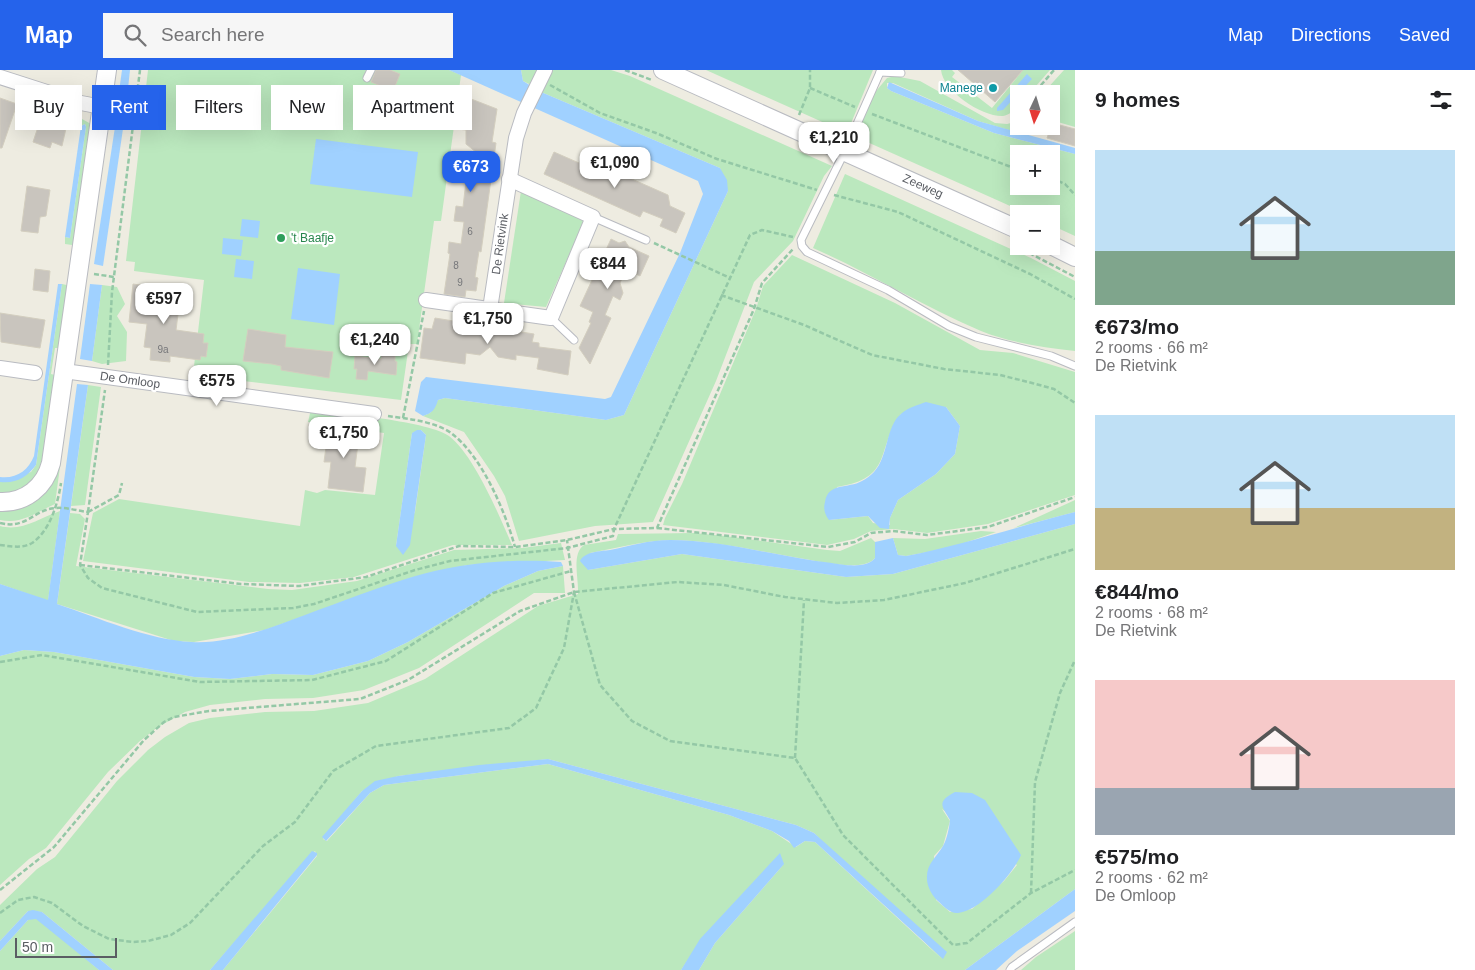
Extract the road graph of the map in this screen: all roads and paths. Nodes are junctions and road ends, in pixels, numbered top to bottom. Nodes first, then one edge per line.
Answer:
1 (107, 70) edge
2 (140, 70) edge
3 (371, 70) edge
4 (663, 70) edge
5 (810, 70) edge
6 (1054, 70) edge
7 (544, 71) edge
8 (881, 71) edge
9 (901, 73) dead end
10 (0, 76) edge
11 (367, 78) dead end
12 (105, 85) edge
13 (1041, 85) edge
14 (810, 88) junction
15 (92, 105) edge
16 (862, 110) junction
17 (800, 115) dead end
18 (98, 130) edge
19 (845, 151) junction
20 (1010, 167) edge
21 (509, 179) junction
22 (1060, 182) edge
23 (825, 192) junction
24 (1075, 195) edge
25 (593, 217) junction
26 (1010, 226) edge
27 (646, 240) joint
28 (801, 240) junction
29 (1060, 250) edge
30 (1075, 257) edge
31 (77, 271) junction
32 (114, 276) junction
33 (730, 278) junction
34 (721, 295) junction
35 (1075, 299) edge
36 (426, 300) joint
37 (490, 309) junction
38 (754, 309) junction
39 (551, 318) junction
40 (574, 340) dead end
41 (1075, 366) edge
42 (0, 368) edge
43 (64, 371) junction
44 (35, 373) dead end
45 (107, 377) junction
46 (1075, 403) edge
47 (374, 414) joint
48 (403, 418) junction
49 (122, 483) dead end
50 (1075, 498) edge
51 (0, 502) edge
52 (55, 508) junction
53 (88, 512) junction
54 (0, 523) edge
55 (657, 528) junction
56 (614, 529) junction
57 (567, 540) junction
58 (0, 545) edge
59 (515, 547) junction
60 (568, 548) junction
61 (1075, 549) edge
62 (80, 565) junction
63 (572, 571) junction
64 (574, 592) junction
65 (804, 599) junction
66 (1075, 660) edge
67 (0, 662) edge
68 (796, 758) junction
69 (1075, 870) edge
70 (0, 890) edge
71 (1031, 893) junction
72 (0, 914) edge
73 (1075, 922) edge
74 (1010, 970) edge

1 - 12 street
2 - 32 path
3 - 11 lane
4 - 19 street, Zeeweg
5 - 14 path
6 - 13 path
7 - 21 street, De Rietvink
7 - 23 path
8 - 9 lane
8 - 16 lane
10 - 15 street
14 - 16 path
14 - 17 path
16 - 19 lane
16 - 20 path
18 - 31 street
19 - 23 lane
19 - 26 street, Zeeweg
21 - 25 street
21 - 37 street, De Rietvink
22 - 24 path
23 - 28 lane
23 - 35 path
25 - 27 lane
25 - 39 street
27 - 33 path
28 - 33 path
28 - 38 path
28 - 41 lane
29 - 30 street
31 - 32 path
31 - 43 street
32 - 45 path
33 - 34 path
34 - 38 path
34 - 56 path
36 - 37 street
36 - 48 path
37 - 39 street
38 - 46 path
38 - 55 path
39 - 40 lane
42 - 44 street
43 - 45 street, De Omloop
43 - 51 street
45 - 47 street, De Omloop
45 - 53 path
47 - 48 path
48 - 59 path
49 - 53 path
50 - 55 path
52 - 53 path
52 - 54 path
52 - 58 path
53 - 62 path
55 - 56 path
56 - 57 path
56 - 60 path
57 - 59 path
57 - 60 path
59 - 62 path
60 - 62 path
60 - 63 path
61 - 65 path
63 - 64 path
63 - 67 path
64 - 65 path
64 - 68 path
64 - 70 path
64 - 72 path
65 - 68 path
66 - 71 path
68 - 71 path
69 - 71 path
73 - 74 lane

